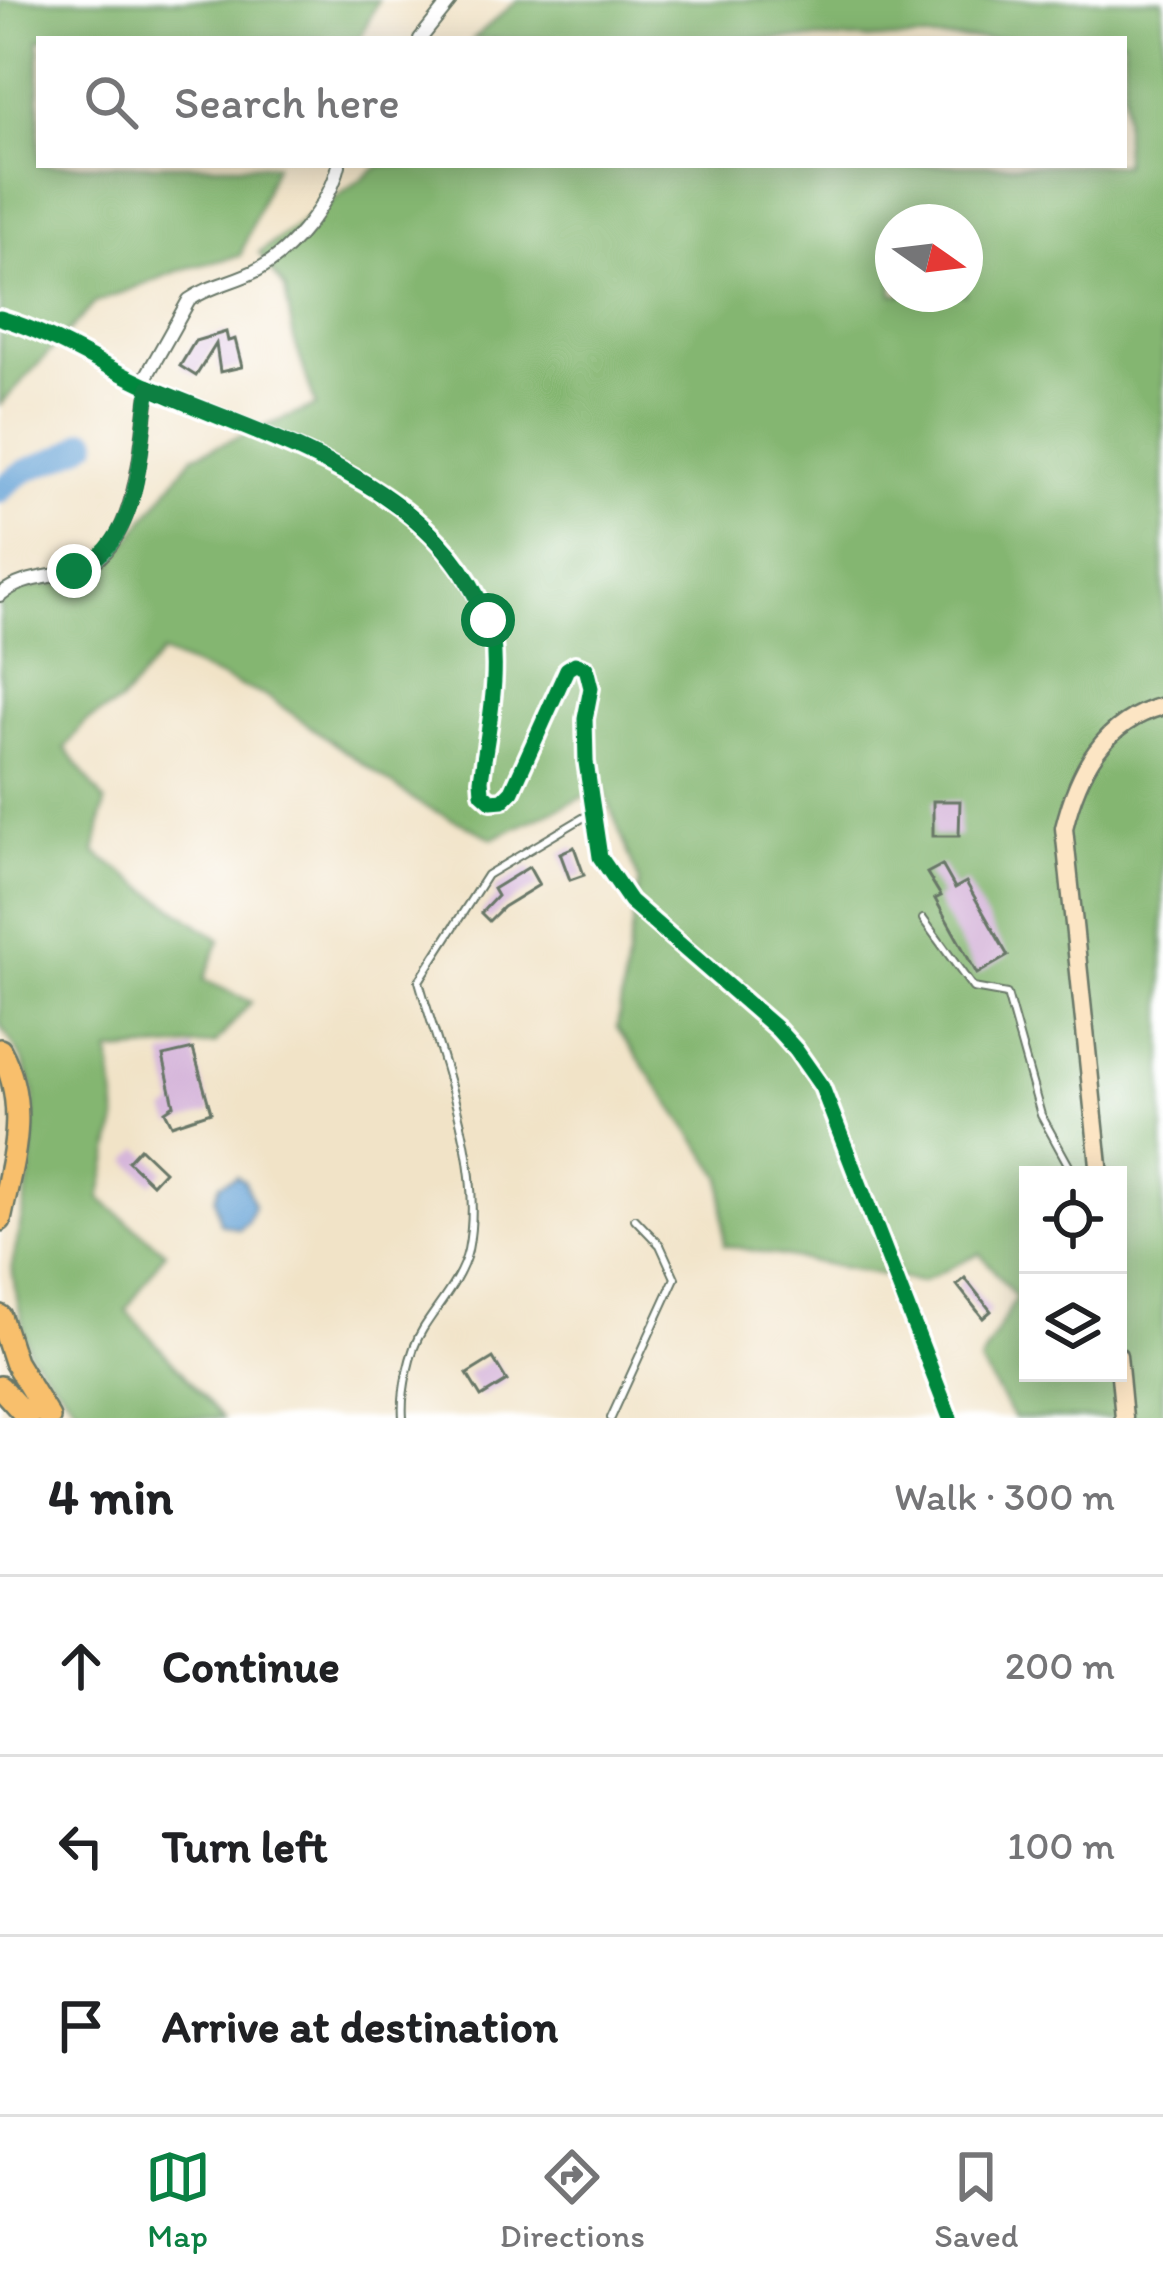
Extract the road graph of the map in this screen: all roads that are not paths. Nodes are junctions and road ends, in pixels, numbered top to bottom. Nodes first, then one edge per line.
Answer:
1 (452, 0) edge
2 (422, 36) edge
3 (338, 168) edge
4 (0, 319) edge
5 (145, 386) junction
6 (0, 596) edge
7 (1163, 706) edge
8 (591, 813) junction
9 (923, 919) dead end
10 (0, 1050) edge
11 (1069, 1166) edge
12 (1099, 1166) edge
13 (635, 1219) dead end
14 (0, 1220) edge
15 (0, 1316) edge
16 (1121, 1382) edge
17 (0, 1387) edge
18 (28, 1418) edge
19 (49, 1418) edge
20 (403, 1418) edge
21 (611, 1418) edge
22 (950, 1418) edge
23 (1124, 1418) edge

1 - 2 street
3 - 5 street
4 - 5 street
5 - 6 street
5 - 8 street
7 - 12 main road
8 - 20 lane
8 - 22 street
9 - 11 lane
10 - 14 highway
13 - 21 lane
15 - 19 highway
16 - 23 main road
17 - 18 highway

